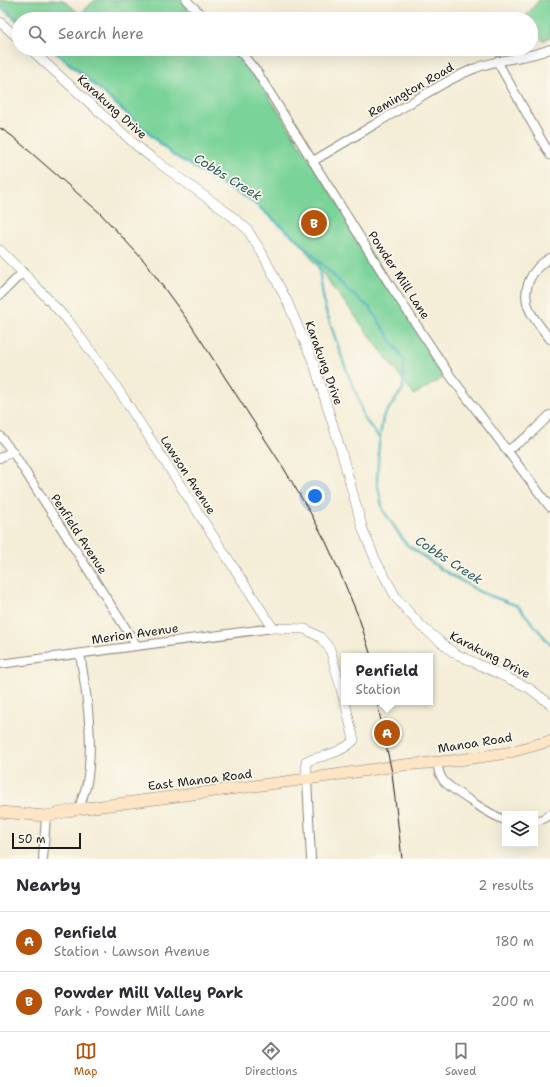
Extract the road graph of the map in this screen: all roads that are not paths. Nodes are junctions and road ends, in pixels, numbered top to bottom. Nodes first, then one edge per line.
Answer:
1 (186, 0) edge
2 (199, 12) edge
3 (0, 22) edge
4 (12, 33) edge
5 (550, 49) edge
6 (538, 53) edge
7 (38, 56) edge
8 (244, 56) edge
9 (526, 56) edge
10 (497, 61) junction
11 (550, 155) edge
12 (312, 161) junction
13 (0, 250) edge
14 (550, 258) edge
15 (23, 272) junction
16 (0, 295) edge
17 (550, 339) edge
18 (550, 415) edge
19 (0, 436) edge
20 (508, 450) junction
21 (12, 451) junction
22 (0, 458) edge
23 (550, 507) edge
24 (272, 628) junction
25 (137, 646) junction
26 (80, 654) junction
27 (0, 664) edge
28 (341, 690) edge
29 (550, 704) edge
30 (345, 705) edge
31 (550, 741) edge
32 (437, 762) junction
33 (403, 765) joint
34 (307, 780) junction
35 (79, 809) junction
36 (0, 812) edge
37 (550, 814) edge
38 (46, 816) junction
39 (502, 818) edge
40 (538, 820) edge
41 (43, 859) edge
42 (311, 859) edge

1 - 2 street
3 - 4 street
5 - 6 street, Remington Road
7 - 29 street, Karakung Drive
8 - 12 street, Powder Mill Lane
9 - 10 street, Remington Road
10 - 11 street
10 - 12 street, Remington Road
12 - 20 street, Powder Mill Lane
13 - 15 street, Lawson Avenue
14 - 17 street
15 - 16 street
15 - 24 street, Lawson Avenue
18 - 20 street
19 - 21 street, Penfield Avenue
20 - 23 street, Powder Mill Lane
21 - 22 street
21 - 25 street, Penfield Avenue
24 - 25 street, Merion Avenue
24 - 28 street
25 - 26 street, Merion Avenue
26 - 27 street, Merion Avenue
26 - 35 street
30 - 34 street
31 - 32 main road, Manoa Road
32 - 33 main road, Manoa Road
32 - 39 street
33 - 34 main road, East Manoa Road
34 - 35 main road, East Manoa Road
34 - 42 street
35 - 38 main road, East Manoa Road
36 - 38 main road, East Manoa Road
37 - 40 street
38 - 41 street

